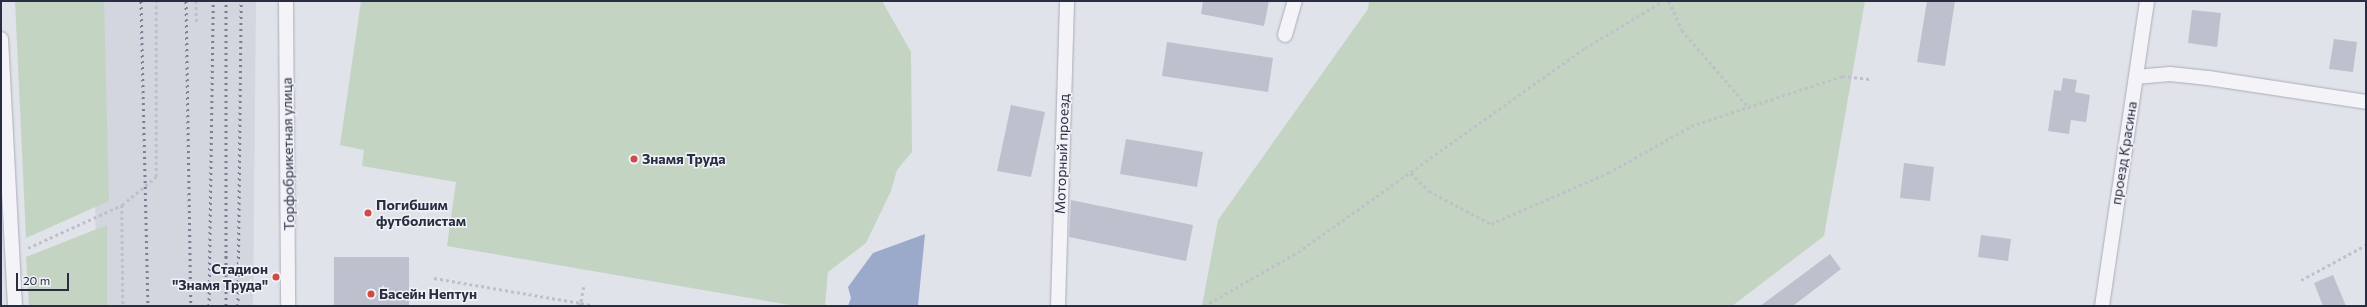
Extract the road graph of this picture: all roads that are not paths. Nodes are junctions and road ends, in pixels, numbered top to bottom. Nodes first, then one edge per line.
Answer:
1 (286, 1) edge
2 (1067, 1) edge
3 (1295, 1) edge
4 (2147, 1) edge
5 (1285, 35) dead end
6 (1, 39) edge
7 (2136, 77) junction
8 (2366, 102) edge
9 (15, 306) edge
10 (288, 306) edge
11 (1058, 306) edge
12 (2102, 306) edge

1 - 10 street, Торфобрикетная улица
2 - 11 street, Моторный проезд
3 - 5 street
4 - 7 street, проезд Красина
6 - 9 street
7 - 8 street
7 - 12 street, проезд Красина

